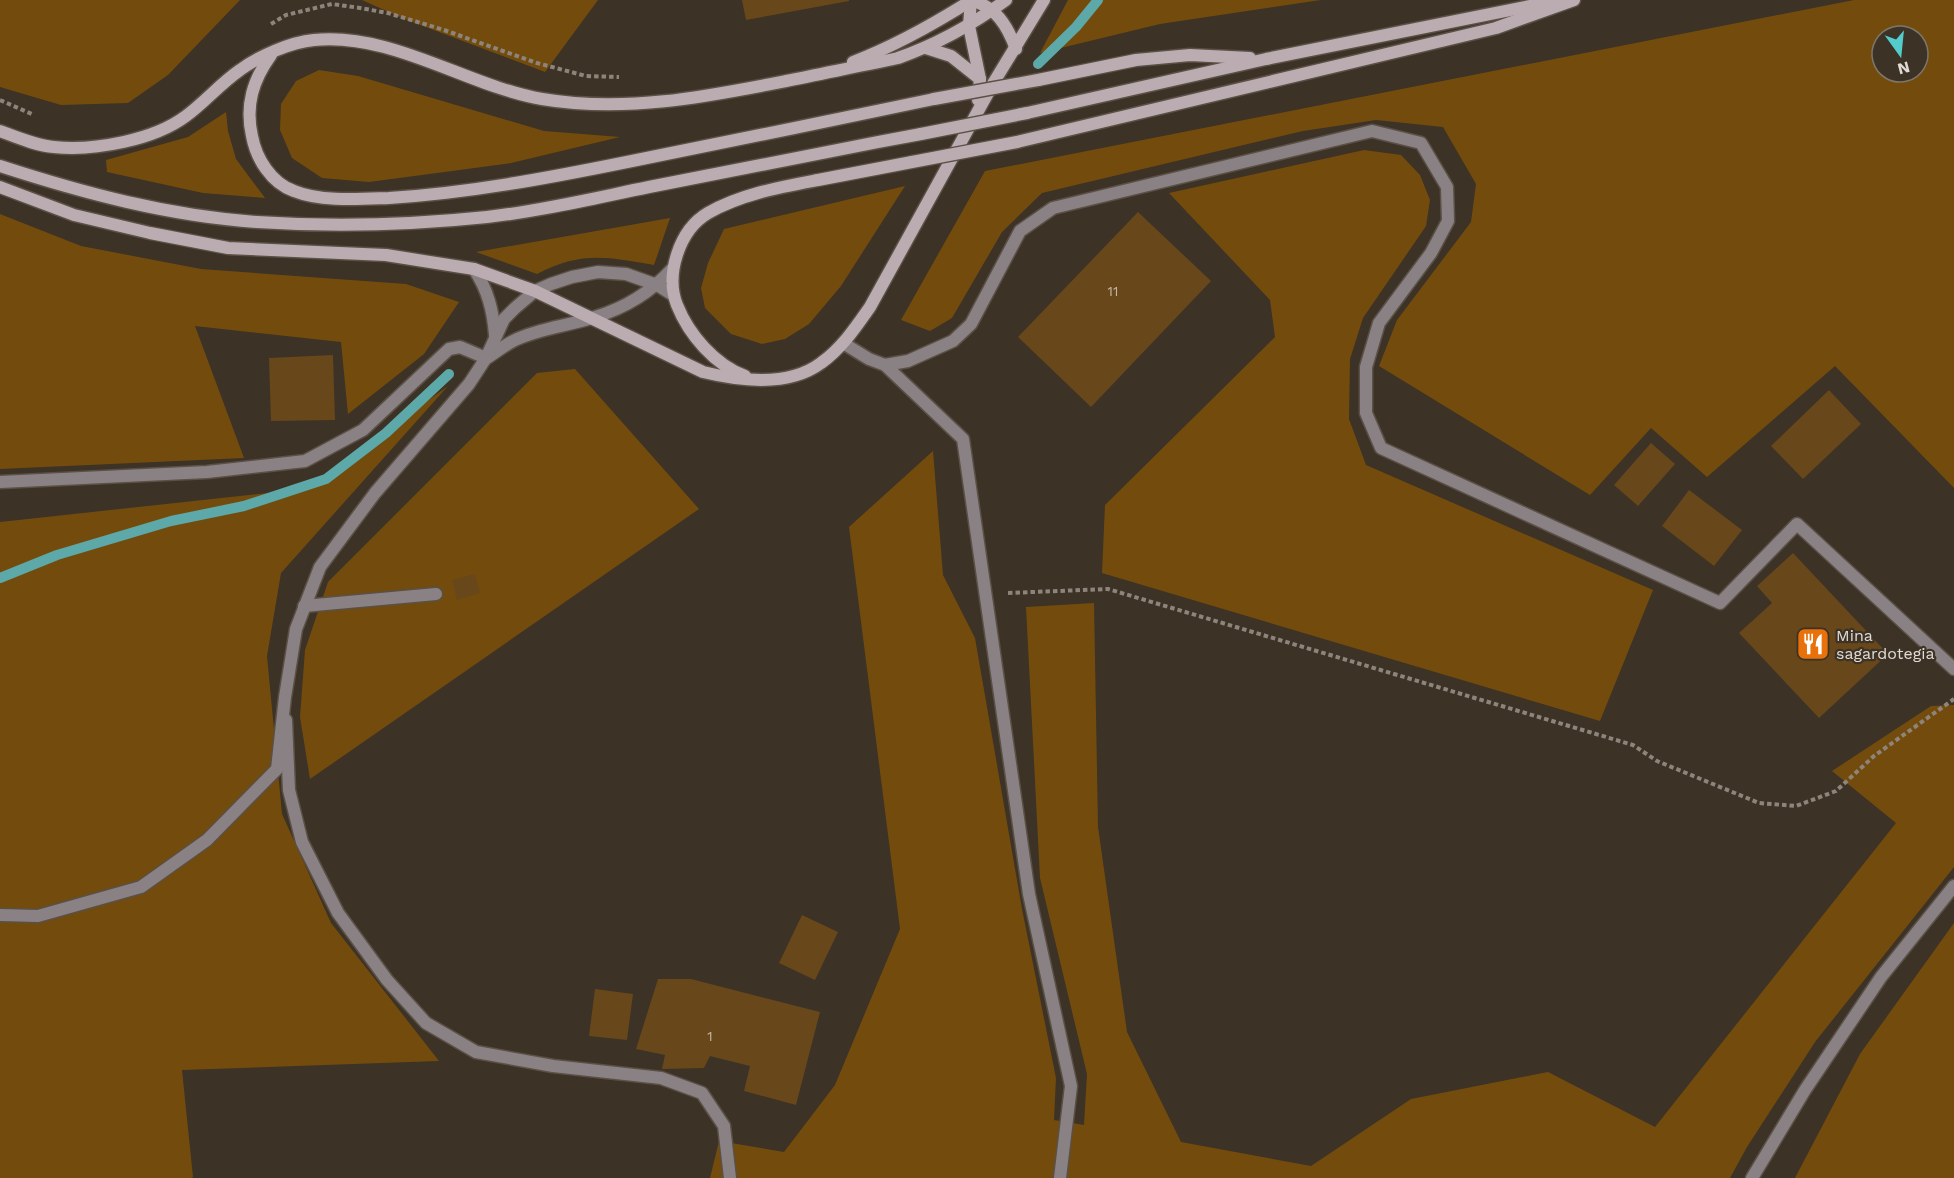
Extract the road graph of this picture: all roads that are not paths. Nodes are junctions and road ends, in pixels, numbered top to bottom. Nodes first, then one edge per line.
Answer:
1 (971, 0) edge
2 (1006, 0) edge
3 (1044, 0) edge
4 (1559, 0) edge
5 (1574, 0) edge
6 (992, 10) junction
7 (969, 26) junction
8 (926, 48) junction
9 (1016, 49) junction
10 (272, 54) junction
11 (1266, 59) junction
12 (823, 73) junction
13 (980, 79) junction
14 (969, 130) junction
15 (0, 131) edge
16 (0, 166) edge
17 (0, 187) edge
18 (474, 269) junction
19 (672, 269) junction
20 (657, 285) junction
21 (535, 291) junction
22 (674, 295) junction
23 (593, 318) junction
24 (495, 338) junction
25 (843, 344) junction
26 (486, 358) junction
27 (885, 364) junction
28 (755, 379) junction
29 (0, 482) edge
30 (436, 594) dead end
31 (304, 606) junction
32 (1954, 669) edge
33 (285, 697) junction
34 (1954, 886) edge
35 (0, 915) edge
36 (730, 1178) edge
37 (1060, 1178) edge
38 (1752, 1178) edge

1 - 6 street
1 - 7 street
1 - 12 street
2 - 6 street
3 - 9 street
4 - 11 street
5 - 19 street, bridge
6 - 7 street
6 - 9 street
7 - 8 street
7 - 13 street
8 - 12 street
8 - 13 street
9 - 14 street
10 - 11 street, bridge
10 - 12 street
10 - 15 street
11 - 16 street, bridge
13 - 14 street
14 - 25 street
17 - 18 street
18 - 21 street
18 - 24 street
19 - 20 street
19 - 22 street
20 - 21 street
20 - 22 street
20 - 23 street
21 - 23 street
21 - 24 street
22 - 28 street
23 - 26 street
23 - 28 street
24 - 26 street
25 - 27 street
25 - 28 street
26 - 29 street
26 - 31 street
27 - 32 street
27 - 37 street
30 - 31 street
31 - 33 street
33 - 35 street
33 - 36 street
34 - 38 street

